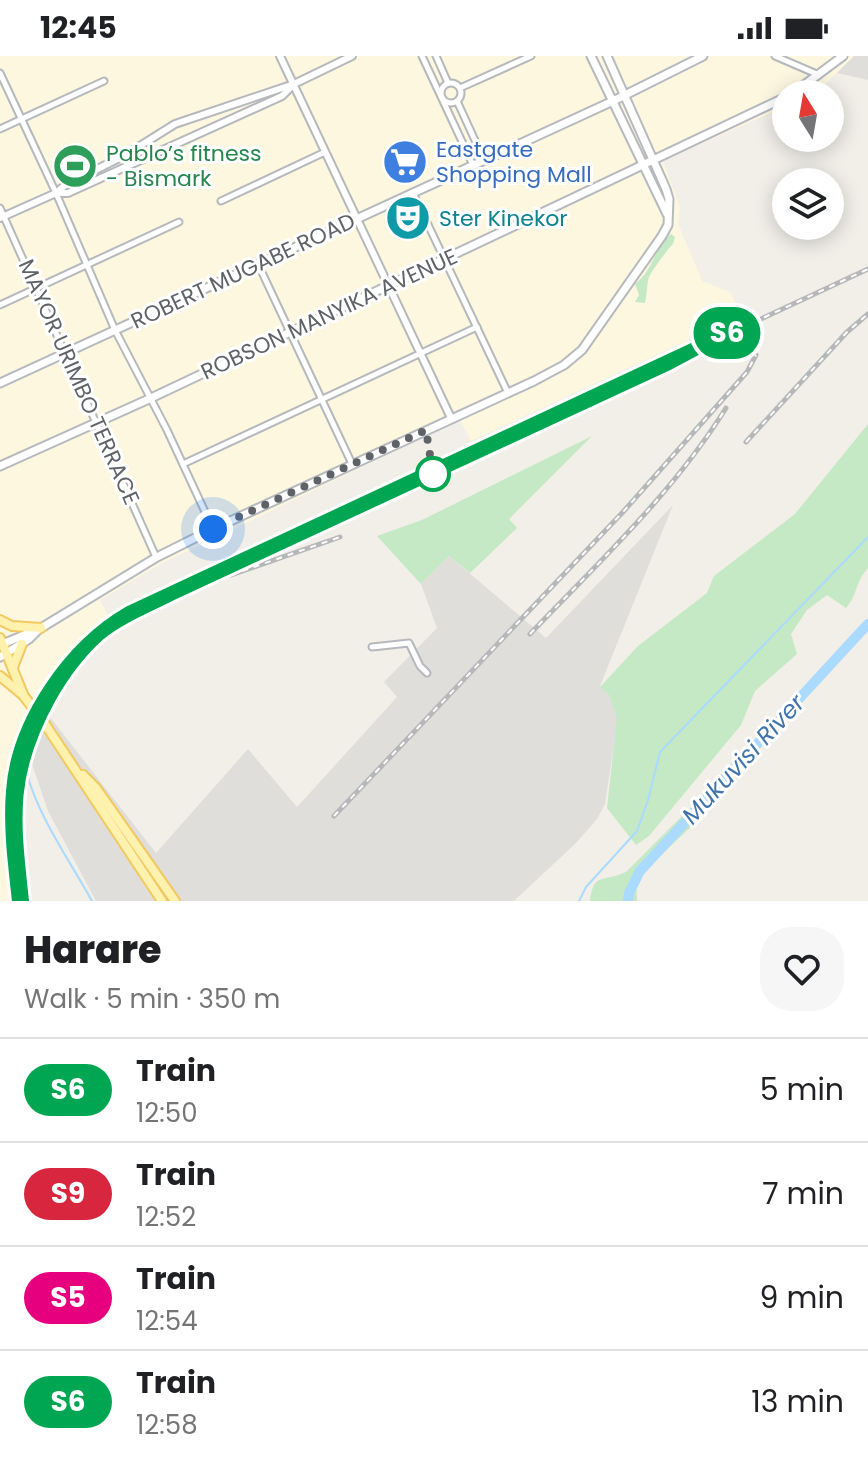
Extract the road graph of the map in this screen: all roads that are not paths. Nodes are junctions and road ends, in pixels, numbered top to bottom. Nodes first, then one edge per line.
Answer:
1 (280, 56) edge
2 (352, 56) edge
3 (422, 56) edge
4 (436, 56) edge
5 (531, 56) edge
6 (591, 56) edge
7 (607, 56) edge
8 (703, 56) edge
9 (775, 56) edge
10 (843, 56) edge
11 (0, 73) edge
12 (819, 76) junction
13 (813, 80) edge
14 (104, 81) dead end
15 (448, 83) junction
16 (294, 84) junction
17 (460, 88) junction
18 (625, 94) junction
19 (441, 97) junction
20 (457, 101) junction
21 (613, 101) junction
22 (772, 104) edge
23 (21, 119) junction
24 (0, 129) edge
25 (326, 152) junction
26 (484, 160) junction
27 (653, 161) junction
28 (473, 165) junction
29 (643, 166) junction
30 (56, 193) junction
31 (413, 193) junction
32 (221, 201) dead end
33 (0, 208) edge
34 (667, 214) junction
35 (2, 217) edge
36 (358, 218) junction
37 (179, 222) dead end
38 (444, 259) junction
39 (87, 263) junction
40 (258, 264) junction
41 (389, 285) junction
42 (37, 287) junction
43 (0, 305) edge
44 (477, 327) junction
45 (115, 330) junction
46 (290, 331) junction
47 (66, 353) junction
48 (421, 353) junction
49 (0, 383) edge
50 (508, 393) junction
51 (149, 399) junction
52 (321, 399) junction
53 (451, 418) junction
54 (97, 423) junction
55 (183, 464) junction
56 (352, 464) junction
57 (0, 466) edge
58 (213, 529) junction
59 (157, 557) junction
60 (0, 620) edge
61 (41, 628) junction
62 (1, 642) edge
63 (22, 644) junction
64 (372, 647) dead end
65 (4, 655) edge
66 (13, 667) junction
67 (427, 673) dead end
68 (1, 675) edge
69 (23, 695) junction
70 (74, 766) junction
71 (162, 901) edge
72 (175, 901) edge

1 - 16 street
2 - 16 street
3 - 19 street
4 - 15 street
5 - 17 street
6 - 21 main road
7 - 18 main road
8 - 18 main road, ROBERT MUGABE ROAD
9 - 12 street
10 - 12 main road
11 - 23 street
12 - 13 main road
14 - 23 street
15 - 17 street
15 - 19 street
16 - 25 street
16 - 30 street
16 - 30 street
17 - 20 street
18 - 21 main road, ROBERT MUGABE ROAD
18 - 27 main road
19 - 20 street
19 - 28 street
20 - 26 street
21 - 26 main road, ROBERT MUGABE ROAD
21 - 29 main road
22 - 27 main road, ROBSON MANYIKA AVENUE
23 - 24 street
23 - 30 street
25 - 32 street
25 - 36 street
26 - 28 main road, ROBERT MUGABE ROAD
27 - 29 main road, ROBSON MANYIKA AVENUE
27 - 34 main road
28 - 31 main road, ROBERT MUGABE ROAD
29 - 34 main road
29 - 38 main road, ROBSON MANYIKA AVENUE
30 - 35 street
30 - 39 street
31 - 36 main road, ROBERT MUGABE ROAD
31 - 38 street
33 - 35 street, MAYOR URIMBO TERRACE
34 - 50 main road
35 - 42 street, MAYOR URIMBO TERRACE
36 - 40 main road, ROBERT MUGABE ROAD
36 - 41 street
37 - 39 street
38 - 41 main road, ROBSON MANYIKA AVENUE
38 - 44 street
39 - 42 street
39 - 45 street
40 - 45 main road, ROBERT MUGABE ROAD
40 - 46 street
41 - 46 main road, ROBSON MANYIKA AVENUE
41 - 48 street
42 - 43 street
42 - 47 street, MAYOR URIMBO TERRACE
44 - 48 street
44 - 50 street
45 - 47 main road, ROBERT MUGABE ROAD
45 - 51 street
46 - 51 main road, ROBSON MANYIKA AVENUE
46 - 52 street
47 - 49 main road, ROBERT MUGABE ROAD
47 - 54 street, MAYOR URIMBO TERRACE
48 - 52 street
48 - 53 street
50 - 53 main road
51 - 54 main road, ROBSON MANYIKA AVENUE
51 - 55 street
52 - 55 street
52 - 56 street
53 - 56 main road
54 - 57 main road, ROBSON MANYIKA AVENUE
54 - 59 street, MAYOR URIMBO TERRACE
55 - 58 street
56 - 58 main road
58 - 59 main road
59 - 61 main road
60 - 61 main road
61 - 62 main road
61 - 63 main road
62 - 65 main road
63 - 65 main road
63 - 66 main road
64 - 67 street
65 - 66 main road
66 - 69 main road
68 - 69 main road
69 - 70 main road
70 - 71 main road
70 - 72 main road

